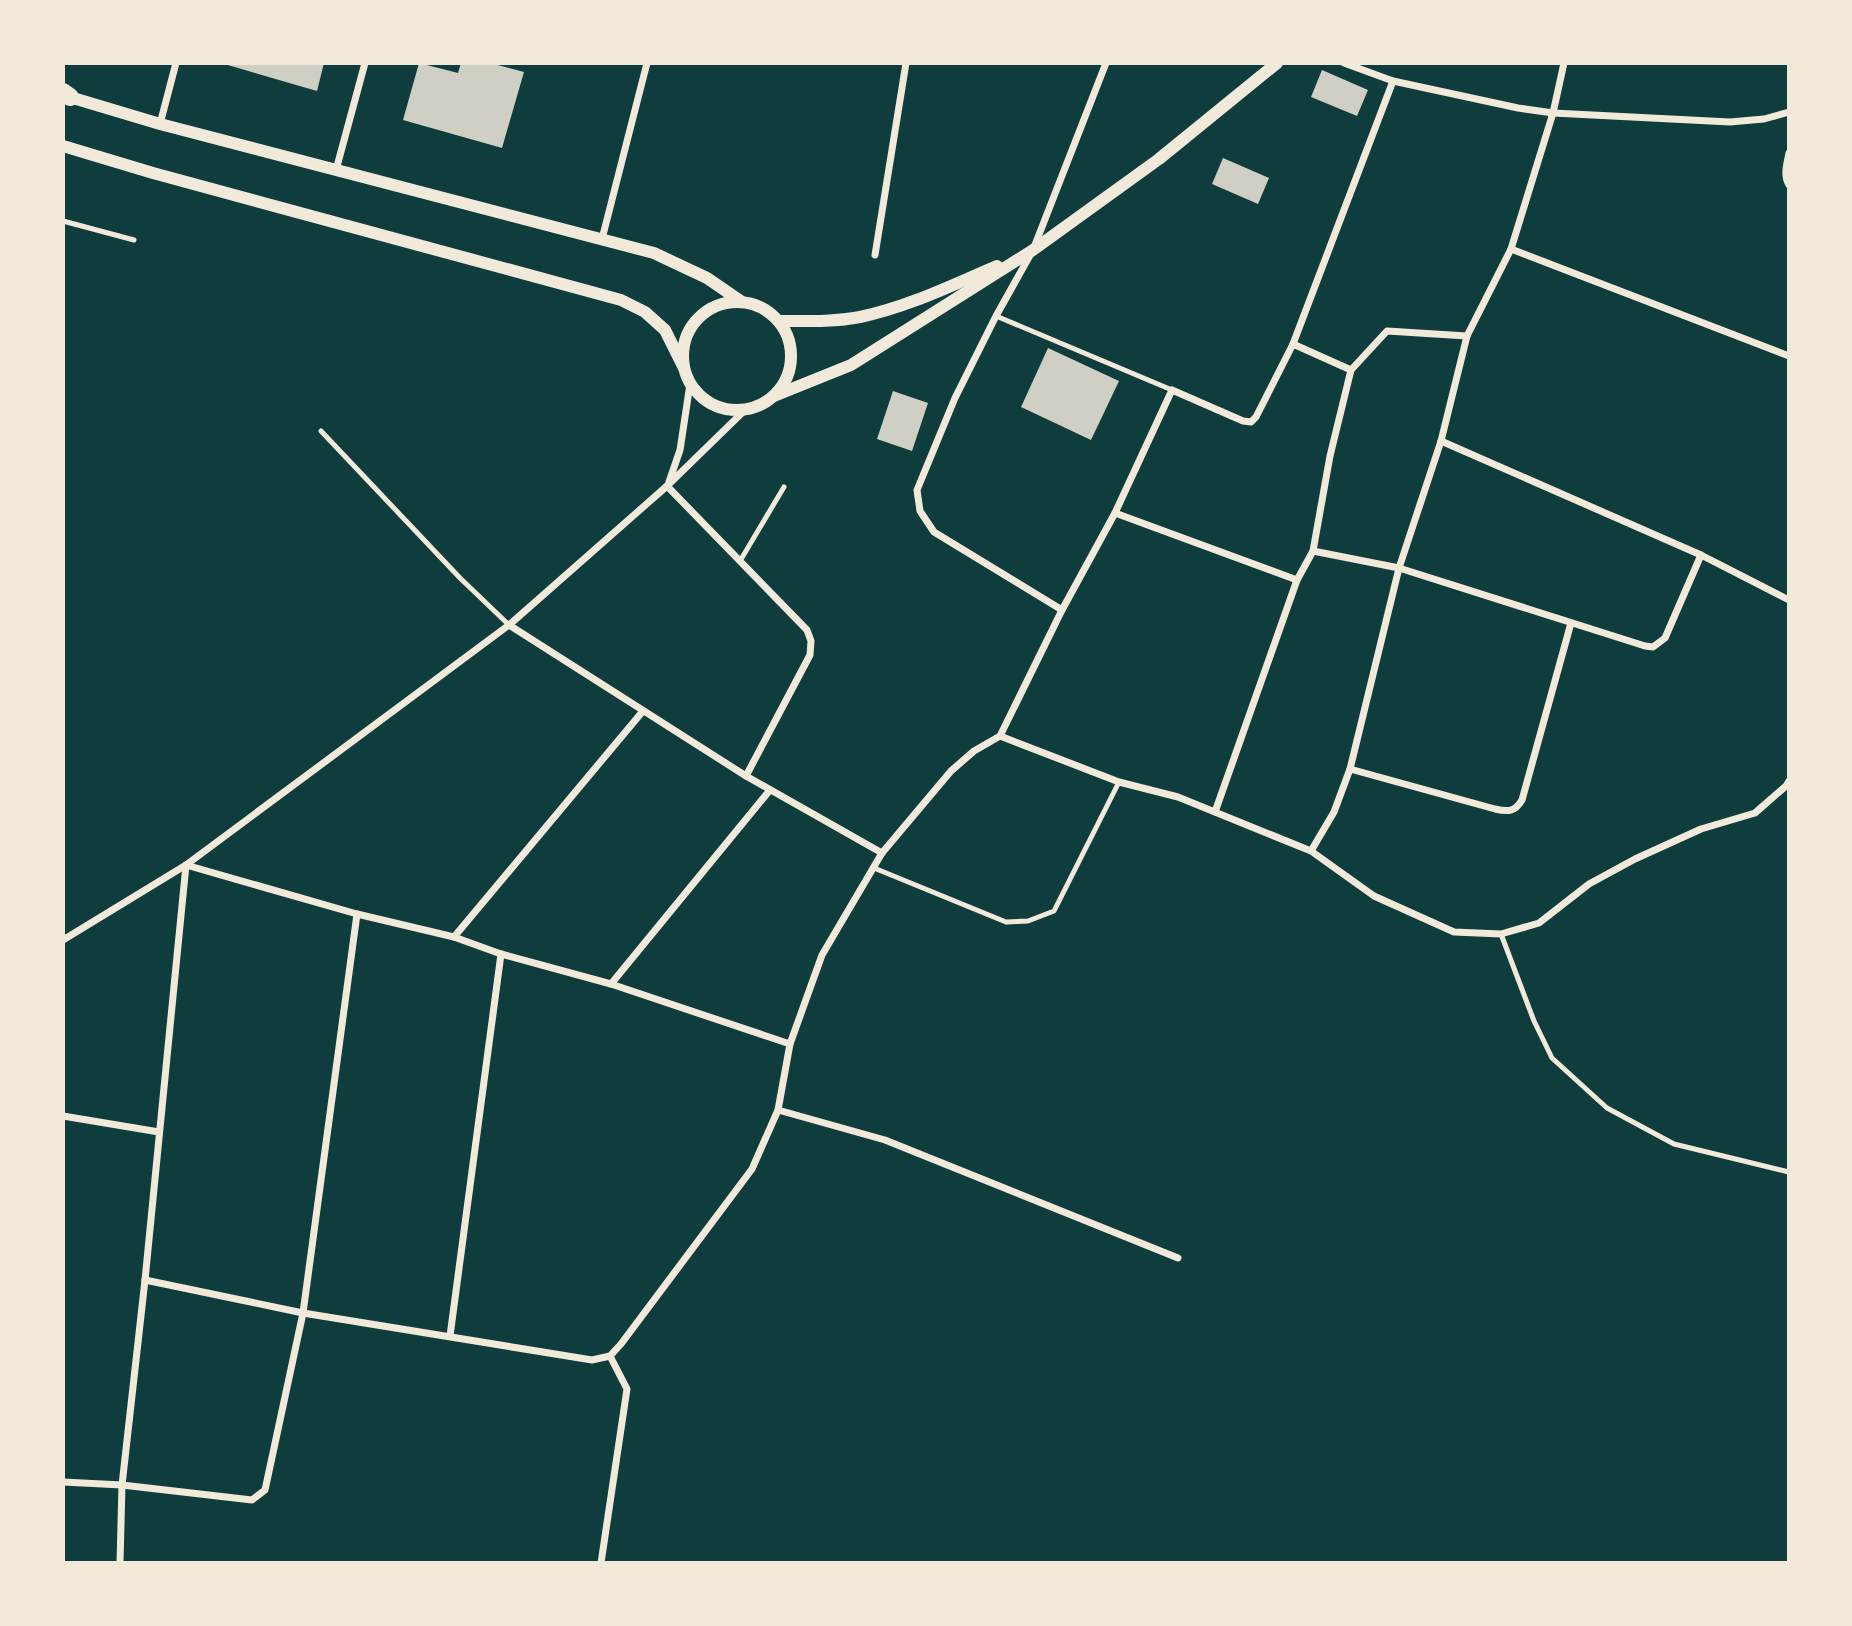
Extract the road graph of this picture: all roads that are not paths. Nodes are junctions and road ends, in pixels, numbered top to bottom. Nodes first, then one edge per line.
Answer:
1 (176, 63) edge
2 (365, 63) edge
3 (647, 63) edge
4 (906, 63) edge
5 (1106, 63) edge
6 (1277, 63) edge
7 (1344, 63) edge
8 (1564, 63) edge
9 (1393, 81) junction
10 (65, 95) edge
11 (1789, 111) edge
12 (1553, 113) junction
13 (160, 124) junction
14 (63, 146) edge
15 (1789, 153) edge
16 (336, 170) junction
17 (1789, 185) edge
18 (63, 221) edge
19 (602, 239) junction
20 (134, 240) dead end
21 (1511, 249) junction
22 (1032, 250) junction
23 (875, 255) dead end
24 (742, 302) junction
25 (996, 316) junction
26 (779, 321) junction
27 (1467, 337) junction
28 (1293, 344) junction
29 (1789, 356) edge
30 (684, 368) junction
31 (1351, 370) junction
32 (690, 384) junction
33 (1172, 390) junction
34 (774, 397) junction
35 (745, 410) junction
36 (321, 431) dead end
37 (1441, 441) junction
38 (667, 486) junction
39 (783, 487) dead end
40 (1115, 513) junction
41 (1313, 551) junction
42 (1701, 555) junction
43 (740, 561) junction
44 (1399, 568) junction
45 (1297, 580) junction
46 (1789, 600) edge
47 (1062, 610) junction
48 (1571, 623) junction
49 (509, 625) junction
50 (643, 711) junction
51 (1000, 736) junction
52 (1350, 769) junction
53 (746, 776) junction
54 (1119, 782) junction
55 (1788, 784) edge
56 (770, 790) junction
57 (1215, 812) junction
58 (1311, 851) junction
59 (883, 853) junction
60 (186, 865) junction
61 (874, 868) junction
62 (357, 914) junction
63 (1501, 934) junction
64 (454, 937) junction
65 (63, 940) edge
66 (501, 954) junction
67 (611, 984) junction
68 (790, 1044) junction
69 (778, 1110) junction
70 (63, 1116) edge
71 (159, 1132) junction
72 (1789, 1172) edge
73 (1178, 1258) dead end
74 (145, 1280) junction
75 (303, 1313) junction
76 (450, 1336) junction
77 (610, 1356) junction
78 (63, 1482) edge
79 (122, 1485) junction
80 (120, 1563) edge
81 (601, 1563) edge

1 - 13 street
2 - 16 street
3 - 19 street
4 - 23 street
5 - 22 street
6 - 22 street
7 - 9 street
8 - 12 street
9 - 12 street
9 - 28 street
10 - 13 street
11 - 12 street
12 - 21 street
13 - 16 street
14 - 30 street
15 - 17 street
16 - 19 street
18 - 20 lane
19 - 24 street
21 - 27 street
21 - 29 street
22 - 25 street
22 - 26 street
22 - 34 street
24 - 26 street
24 - 30 street
25 - 33 lane
25 - 47 street
26 - 34 street
27 - 31 street
27 - 37 street
28 - 31 street
28 - 33 street
30 - 32 street
31 - 41 street
32 - 35 street
32 - 38 street
33 - 40 street
34 - 35 street
35 - 38 street
36 - 49 lane
37 - 42 street
37 - 44 street
38 - 43 street
38 - 49 street
39 - 43 lane
40 - 45 street
40 - 47 street
41 - 44 street
41 - 45 street
42 - 46 street
42 - 48 street
43 - 53 street
44 - 48 street
44 - 52 street
45 - 57 street
47 - 51 street
48 - 52 street
49 - 50 street
49 - 60 street
50 - 53 street
50 - 64 street
51 - 54 street
51 - 59 street
52 - 58 street
53 - 56 street
54 - 57 street
54 - 61 lane
55 - 63 street
56 - 59 street
56 - 67 street
57 - 58 street
58 - 63 street
59 - 61 street
60 - 62 street
60 - 65 street
60 - 71 street
61 - 68 street
62 - 64 street
62 - 75 street
63 - 72 lane
64 - 66 street
66 - 67 street
66 - 76 street
67 - 68 street
68 - 69 street
69 - 73 street
69 - 77 street
70 - 71 street
71 - 74 street
74 - 75 street
74 - 79 street
75 - 76 street
75 - 79 street
76 - 77 street
77 - 81 street
78 - 79 street
79 - 80 street

